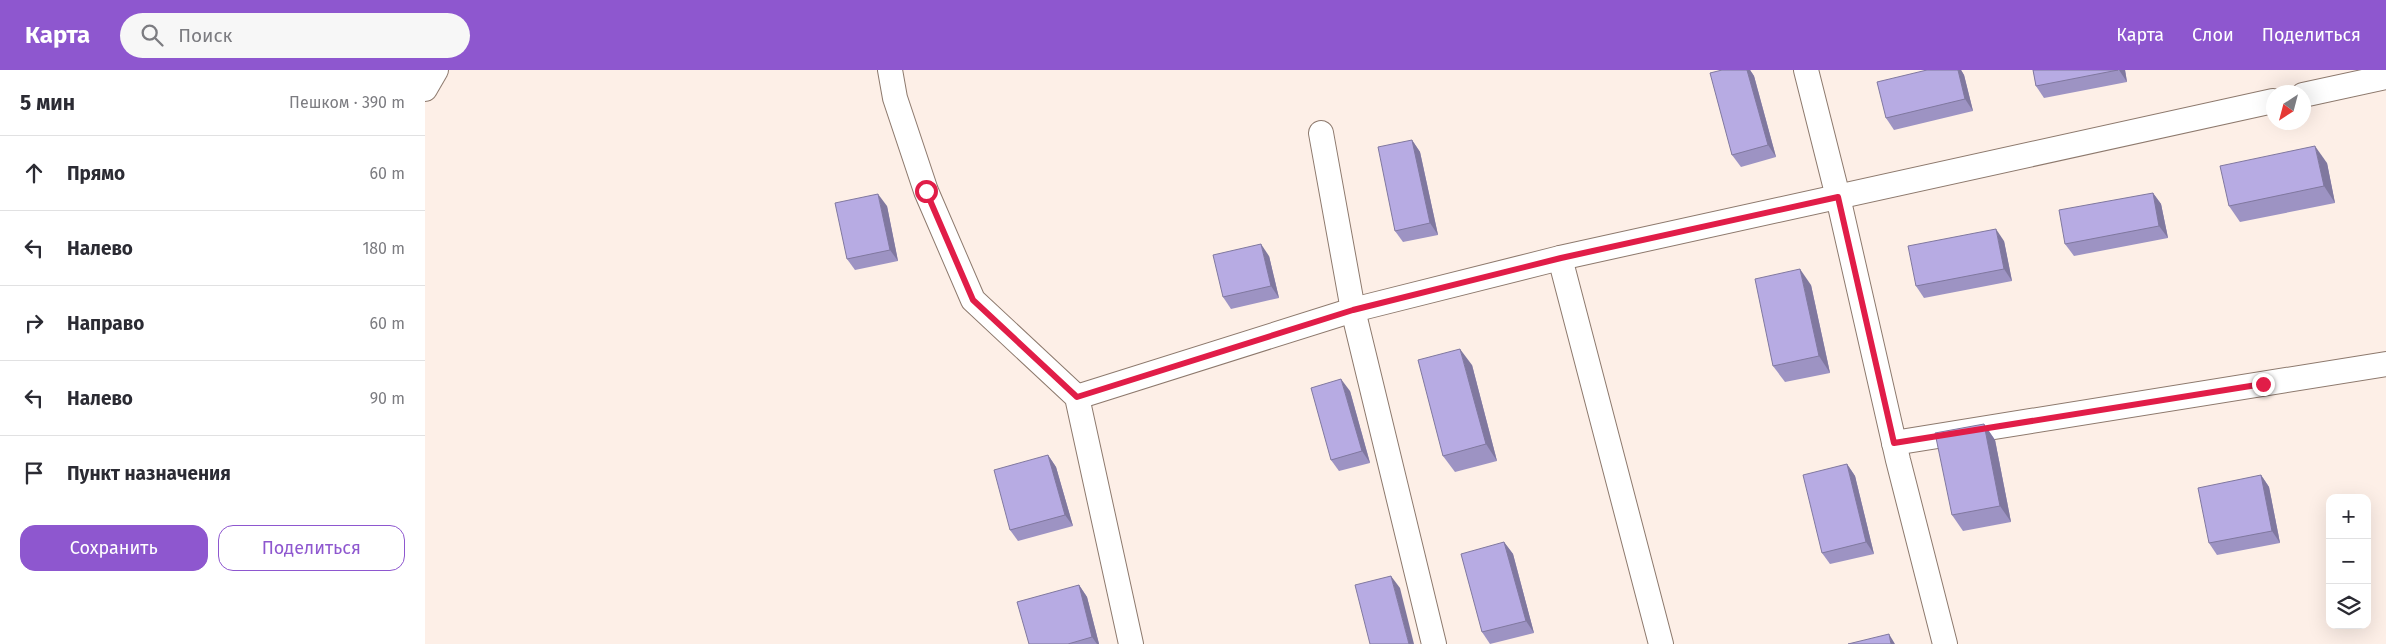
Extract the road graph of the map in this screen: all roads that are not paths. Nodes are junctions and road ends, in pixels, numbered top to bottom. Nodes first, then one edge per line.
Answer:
1 (435, 70) edge
2 (890, 70) edge
3 (1806, 70) edge
4 (2386, 77) edge
5 (425, 89) edge
6 (2311, 93) edge
7 (2266, 104) edge
8 (1321, 133) dead end
9 (1838, 197) junction
10 (1561, 258) junction
11 (1353, 310) junction
12 (2386, 364) edge
13 (1077, 397) junction
14 (1894, 443) junction
15 (1131, 644) edge
16 (1434, 644) edge
17 (1661, 644) edge
18 (1945, 644) edge

1 - 5 street
2 - 13 street
3 - 9 street
4 - 6 street
7 - 9 street
8 - 11 street
9 - 10 street
9 - 14 street
10 - 11 street
10 - 17 street
11 - 13 street
11 - 16 street
12 - 14 street
13 - 15 street
14 - 18 street

